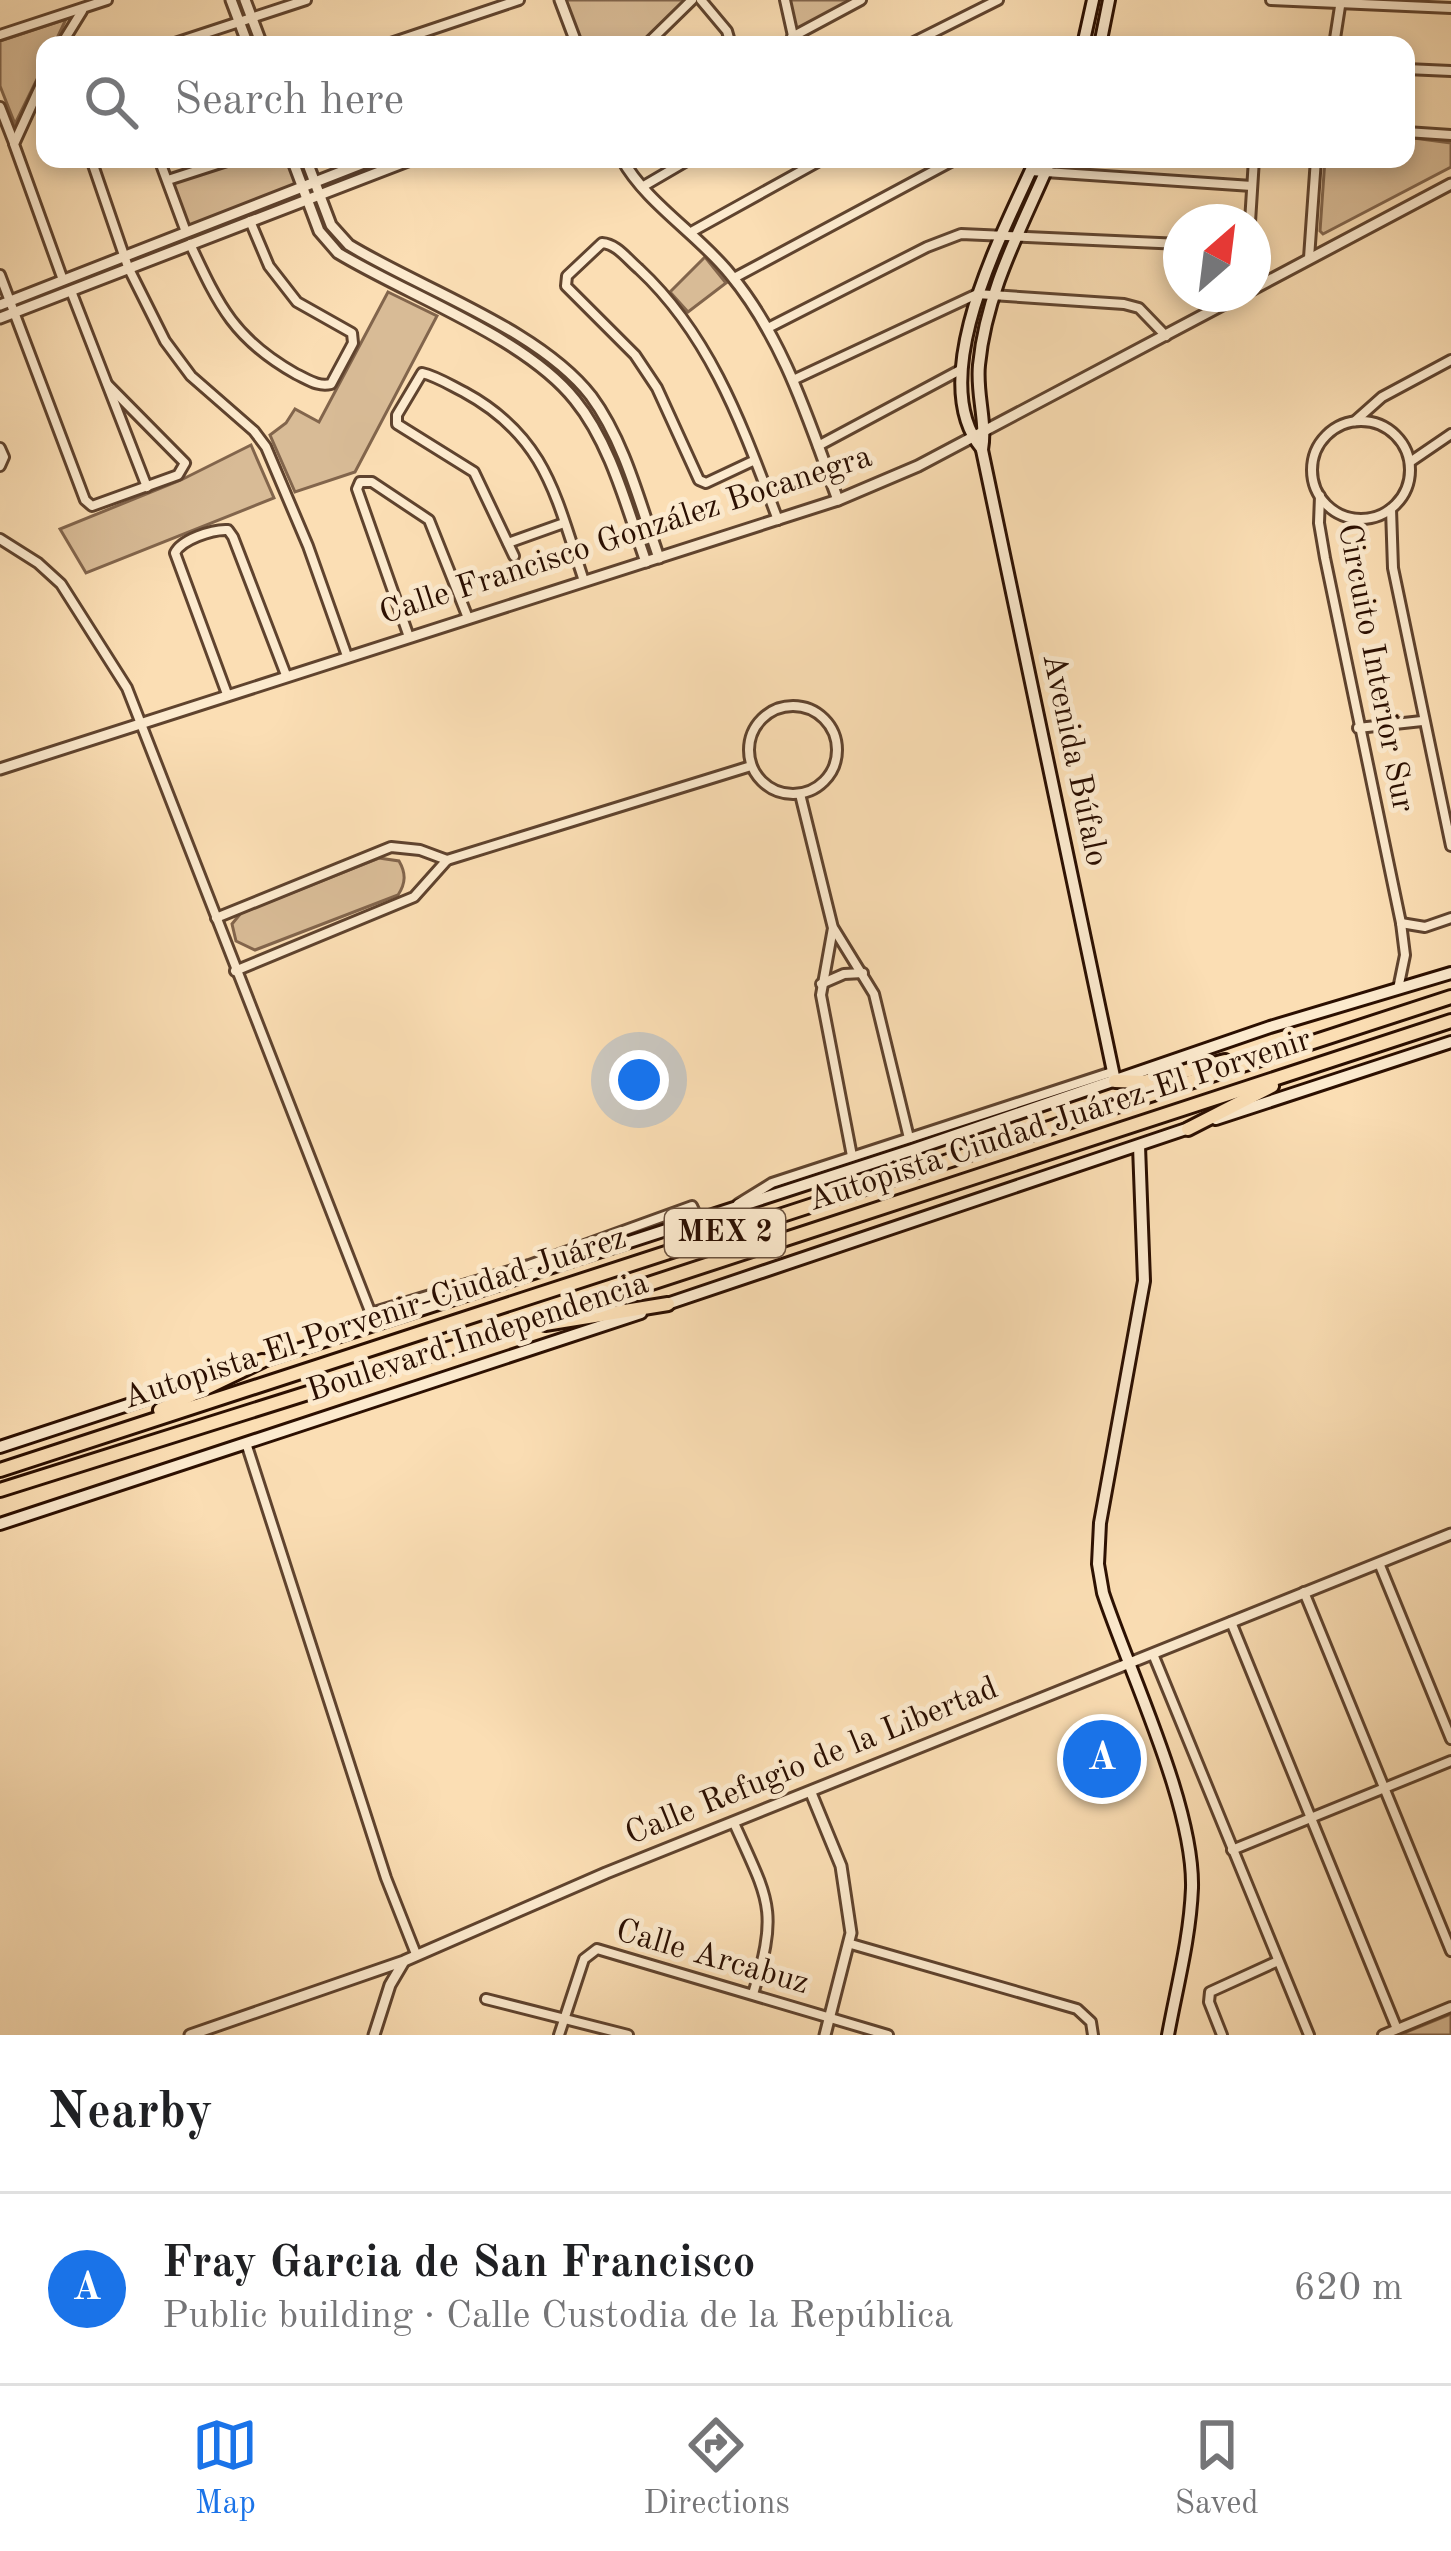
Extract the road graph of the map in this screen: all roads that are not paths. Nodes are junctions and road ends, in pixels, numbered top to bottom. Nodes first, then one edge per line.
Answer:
1 (107, 0) edge
2 (231, 0) edge
3 (245, 0) edge
4 (306, 0) edge
5 (519, 0) edge
6 (560, 0) edge
7 (697, 0) edge
8 (785, 0) edge
9 (861, 0) edge
10 (998, 0) edge
11 (1093, 0) edge
12 (1109, 0) edge
13 (1271, 0) edge
14 (1341, 2) edge
15 (85, 8) junction
16 (1451, 8) edge
17 (252, 16) junction
18 (239, 20) junction
19 (0, 34) edge
20 (67, 36) edge
21 (194, 36) edge
22 (245, 36) edge
23 (259, 36) edge
24 (412, 36) edge
25 (574, 36) edge
26 (656, 36) edge
27 (728, 36) edge
28 (792, 36) edge
29 (801, 36) edge
30 (926, 36) edge
31 (1085, 36) edge
32 (1102, 36) edge
33 (1335, 36) edge
34 (1415, 69) edge
35 (1451, 71) edge
36 (36, 96) edge
37 (0, 107) edge
38 (1415, 133) edge
39 (1451, 135) edge
40 (14, 144) junction
41 (94, 168) edge
42 (163, 168) edge
43 (205, 168) edge
44 (295, 168) edge
45 (309, 168) edge
46 (350, 168) edge
47 (389, 168) edge
48 (628, 168) edge
49 (675, 168) edge
50 (807, 168) edge
51 (939, 168) edge
52 (1032, 168) edge
53 (1037, 168) edge
54 (1047, 168) edge
55 (1253, 168) edge
56 (1315, 168) edge
57 (1044, 174) junction
58 (168, 180) junction
59 (313, 182) junction
60 (1451, 184) edge
61 (1252, 186) junction
62 (642, 187) junction
63 (303, 192) junction
64 (318, 194) junction
65 (1251, 204) edge
66 (250, 221) junction
67 (693, 231) junction
68 (1002, 234) junction
69 (1018, 234) junction
70 (188, 237) junction
71 (1163, 243) edge
72 (1309, 258) junction
73 (126, 262) junction
74 (0, 275) edge
75 (734, 278) junction
76 (1271, 279) edge
77 (63, 280) junction
78 (419, 284) junction
79 (71, 291) junction
80 (992, 293) junction
81 (977, 294) junction
82 (413, 295) junction
83 (5, 303) edge
84 (1210, 312) edge
85 (14, 313) junction
86 (0, 319) edge
87 (768, 328) junction
88 (1166, 336) junction
89 (1451, 360) edge
90 (963, 368) junction
91 (793, 380) junction
92 (108, 385) junction
93 (591, 396) junction
94 (579, 404) junction
95 (1355, 421) junction
96 (986, 430) junction
97 (1451, 434) edge
98 (972, 437) junction
99 (818, 446) junction
100 (0, 448) edge
101 (982, 450) junction
102 (755, 460) junction
103 (1409, 462) junction
104 (2, 464) edge
105 (147, 487) junction
106 (1320, 496) junction
107 (838, 500) junction
108 (1391, 509) junction
109 (778, 520) junction
110 (564, 523) junction
111 (0, 539) edge
112 (508, 543) junction
113 (514, 556) dead end
114 (658, 558) junction
115 (646, 562) junction
116 (584, 581) junction
117 (468, 618) junction
118 (409, 637) junction
119 (346, 656) junction
120 (286, 675) junction
121 (227, 694) junction
122 (141, 721) junction
123 (1422, 721) junction
124 (1358, 728) junction
125 (751, 766) junction
126 (0, 769) edge
127 (800, 794) junction
128 (1451, 846) edge
129 (447, 860) junction
130 (216, 918) junction
131 (1451, 918) edge
132 (1401, 923) junction
133 (833, 928) junction
134 (235, 970) junction
135 (864, 973) junction
136 (1451, 973) edge
137 (821, 984) junction
138 (1398, 991) junction
139 (1451, 998) edge
140 (1451, 1021) edge
141 (1451, 1042) edge
142 (1279, 1050) junction
143 (1309, 1067) junction
144 (1114, 1076) junction
145 (1188, 1129) junction
146 (910, 1144) junction
147 (1139, 1146) junction
148 (877, 1155) junction
149 (852, 1156) junction
150 (732, 1208) junction
151 (698, 1220) junction
152 (504, 1278) junction
153 (668, 1304) junction
154 (373, 1319) junction
155 (508, 1330) junction
156 (262, 1361) junction
157 (118, 1431) junction
158 (246, 1443) junction
159 (0, 1447) edge
160 (0, 1470) edge
161 (0, 1490) edge
162 (0, 1524) edge
163 (1451, 1534) edge
164 (1379, 1563) junction
165 (1304, 1592) junction
166 (1231, 1622) junction
167 (1153, 1654) junction
168 (1127, 1664) junction
169 (1451, 1739) edge
170 (1451, 1761) edge
171 (1382, 1789) junction
172 (811, 1793) junction
173 (1309, 1819) junction
174 (734, 1823) junction
175 (1232, 1850) junction
176 (851, 1944) junction
177 (1451, 1951) edge
178 (416, 1954) junction
179 (404, 1961) junction
180 (1278, 1961) junction
181 (753, 1994) junction
182 (486, 1999) dead end
183 (1451, 2007) edge
184 (565, 2016) junction
185 (830, 2017) junction
186 (1397, 2029) junction
187 (190, 2035) edge
188 (374, 2035) edge
189 (560, 2035) edge
190 (628, 2035) edge
191 (825, 2035) edge
192 (888, 2035) edge
193 (1093, 2035) edge
194 (1168, 2035) edge
195 (1222, 2035) edge
196 (1309, 2035) edge
197 (1383, 2035) edge

1 - 15 street
2 - 18 street
3 - 17 street
4 - 17 street
5 - 24 street
6 - 25 street
7 - 26 street
7 - 27 street
8 - 28 street
9 - 29 street
10 - 30 street
11 - 31 main road
12 - 32 main road
13 - 14 street
14 - 16 street
14 - 33 street
15 - 19 street
15 - 20 street
17 - 18 street
17 - 23 street
18 - 21 street
18 - 22 street
34 - 35 street
36 - 40 street
37 - 40 street
38 - 39 street
40 - 77 street
41 - 73 street
42 - 58 street
43 - 58 street
44 - 63 street
45 - 59 street
46 - 59 street
47 - 64 street
48 - 62 street
49 - 62 street
50 - 67 street
51 - 75 street
52 - 68 main road
53 - 57 street
54 - 57 main road, Avenida Búfalo
55 - 61 street
56 - 72 street
57 - 61 street
57 - 69 main road, Avenida Búfalo
58 - 70 street
59 - 63 street
59 - 64 street
60 - 72 street
61 - 65 street
62 - 67 street
63 - 64 street
63 - 66 street
63 - 70 street
63 - 82 street
64 - 78 street
66 - 70 street
66 - 70 street
67 - 75 street
68 - 69 street
68 - 81 main road
68 - 87 street
69 - 71 street
69 - 80 main road, Avenida Búfalo
70 - 73 street
72 - 76 street
73 - 77 street
73 - 79 street
73 - 119 street
74 - 83 street
75 - 87 street
77 - 83 street
78 - 82 street
78 - 93 street
79 - 85 street
79 - 92 street
80 - 81 street
80 - 88 street
80 - 96 main road, Avenida Búfalo
81 - 90 main road
81 - 91 street
82 - 94 street
83 - 85 street
84 - 88 street, Calle Francisco González Bocanegra
85 - 86 street
85 - 105 street
87 - 91 street
88 - 96 street, Calle Francisco González Bocanegra
89 - 95 street
90 - 98 main road
90 - 99 street
91 - 99 street
92 - 105 street
92 - 105 street
93 - 94 street
93 - 114 street
94 - 115 street
95 - 103 street
95 - 106 street
96 - 98 street, Calle Francisco González Bocanegra
96 - 101 main road, Avenida Búfalo
97 - 103 street
98 - 101 main road, Avenida Búfalo
98 - 107 street, Calle Francisco González Bocanegra
99 - 107 street
100 - 104 street
101 - 144 main road, Avenida Búfalo
102 - 102 street
102 - 109 street
103 - 108 street
106 - 108 street
106 - 124 street, Circuito Interior Sur
107 - 109 street, Calle Francisco González Bocanegra
108 - 123 street, Circuito Interior Sur
109 - 114 street, Calle Francisco González Bocanegra
110 - 112 street
110 - 112 street
110 - 116 street
111 - 122 street
112 - 113 street
114 - 115 street, Calle Francisco González Bocanegra
115 - 116 street, Calle Francisco González Bocanegra
116 - 117 street, Calle Francisco González Bocanegra
117 - 118 street, Calle Francisco González Bocanegra
117 - 118 street
118 - 119 street, Calle Francisco González Bocanegra
119 - 120 street, Calle Francisco González Bocanegra
120 - 121 street, Calle Francisco González Bocanegra
120 - 121 street
121 - 122 street, Calle Francisco González Bocanegra
122 - 126 street, Calle Francisco González Bocanegra
122 - 130 street
123 - 124 street
123 - 128 street, Circuito Interior Sur
124 - 132 street, Circuito Interior Sur
125 - 127 street
125 - 127 street
125 - 129 street
127 - 133 street
129 - 130 street
129 - 134 street
130 - 134 street
131 - 132 street
132 - 138 street, Circuito Interior Sur
133 - 135 street
133 - 137 street
134 - 154 street
135 - 137 street
135 - 146 street
136 - 138 main road, Boulevard Independencia
137 - 149 street
138 - 144 main road, Boulevard Independencia
139 - 142 highway, Autopista El Porvenir-Ciudad Juárez / MEX 2
140 - 143 highway, Autopista Ciudad Juárez-El Porvenir / MEX 2
141 - 145 main road, Boulevard Independencia
142 - 144 highway
142 - 157 highway, Autopista El Porvenir-Ciudad Juárez / MEX 2
143 - 145 highway
143 - 155 highway, Autopista Ciudad Juárez-El Porvenir / MEX 2
144 - 146 main road, Boulevard Independencia
145 - 147 main road, Boulevard Independencia
146 - 148 main road, Boulevard Independencia
147 - 153 main road, Boulevard Independencia
147 - 168 main road
148 - 149 street
148 - 150 main road, Boulevard Independencia
149 - 150 street
150 - 151 main road, Boulevard Independencia
151 - 152 main road, Boulevard Independencia
151 - 152 street
152 - 154 main road, Boulevard Independencia
153 - 155 highway
153 - 158 main road, Boulevard Independencia
154 - 156 main road, Boulevard Independencia
155 - 161 highway, Autopista Ciudad Juárez-El Porvenir / MEX 2
156 - 157 highway
156 - 159 main road, Boulevard Independencia
157 - 160 highway, Autopista El Porvenir-Ciudad Juárez / MEX 2
158 - 162 main road, Boulevard Independencia
158 - 178 street
163 - 164 street, Calle Refugio de la Libertad
164 - 165 street, Calle Refugio de la Libertad
164 - 169 street
165 - 166 street, Calle Refugio de la Libertad
165 - 171 street
166 - 167 street, Calle Refugio de la Libertad
166 - 173 street
167 - 168 street, Calle Refugio de la Libertad
167 - 175 street
168 - 172 street, Calle Refugio de la Libertad
168 - 194 main road
170 - 171 street
171 - 173 street
171 - 177 street
172 - 174 street, Calle Refugio de la Libertad
172 - 176 street
173 - 175 street
173 - 186 street
174 - 178 street, Calle Refugio de la Libertad
174 - 181 street
175 - 180 street
176 - 185 street
176 - 193 street
178 - 179 street, Calle Refugio de la Libertad
179 - 187 street, Calle Refugio de la Libertad
179 - 188 street
180 - 195 street
180 - 196 street
181 - 184 street, Calle Arcabuz
181 - 185 street, Calle Arcabuz
182 - 184 street
183 - 186 street
184 - 189 street
184 - 190 street
185 - 191 street
185 - 192 street, Calle Arcabuz
186 - 197 street

